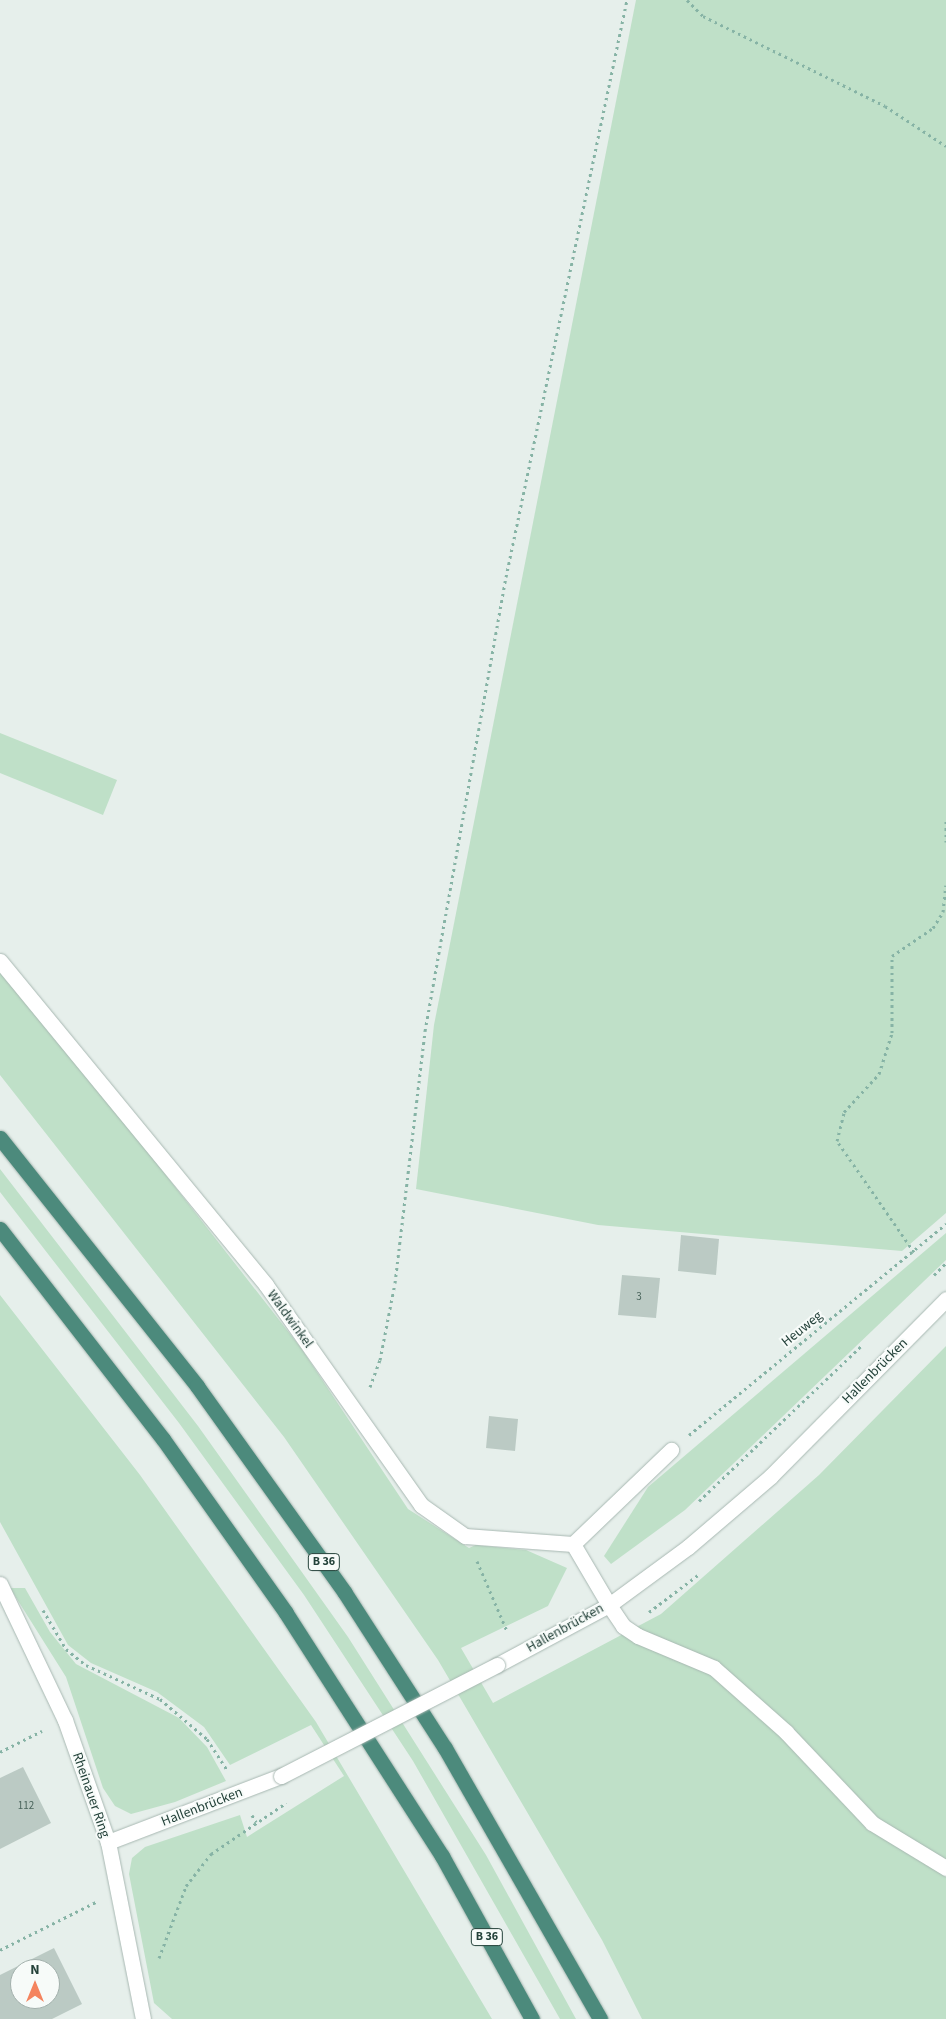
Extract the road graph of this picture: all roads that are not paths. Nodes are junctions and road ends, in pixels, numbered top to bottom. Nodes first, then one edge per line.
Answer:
1 (0, 961) edge
2 (0, 1138) edge
3 (0, 1229) edge
4 (946, 1299) edge
5 (671, 1450) road end
6 (573, 1544) junction
7 (0, 1584) edge
8 (608, 1605) junction
9 (108, 1842) junction
10 (943, 1863) edge
11 (143, 2019) edge
12 (532, 2019) edge
13 (600, 2019) edge

1 - 6 street, Waldwinkel
2 - 13 highway, B 36
3 - 12 highway, B 36
4 - 8 street, Hallenbrücken
5 - 6 street
6 - 8 street
7 - 9 street, Rheinauer Ring
8 - 9 street, Hallenbrücken, bridge
8 - 10 street
9 - 11 street, Rheinauer Ring

